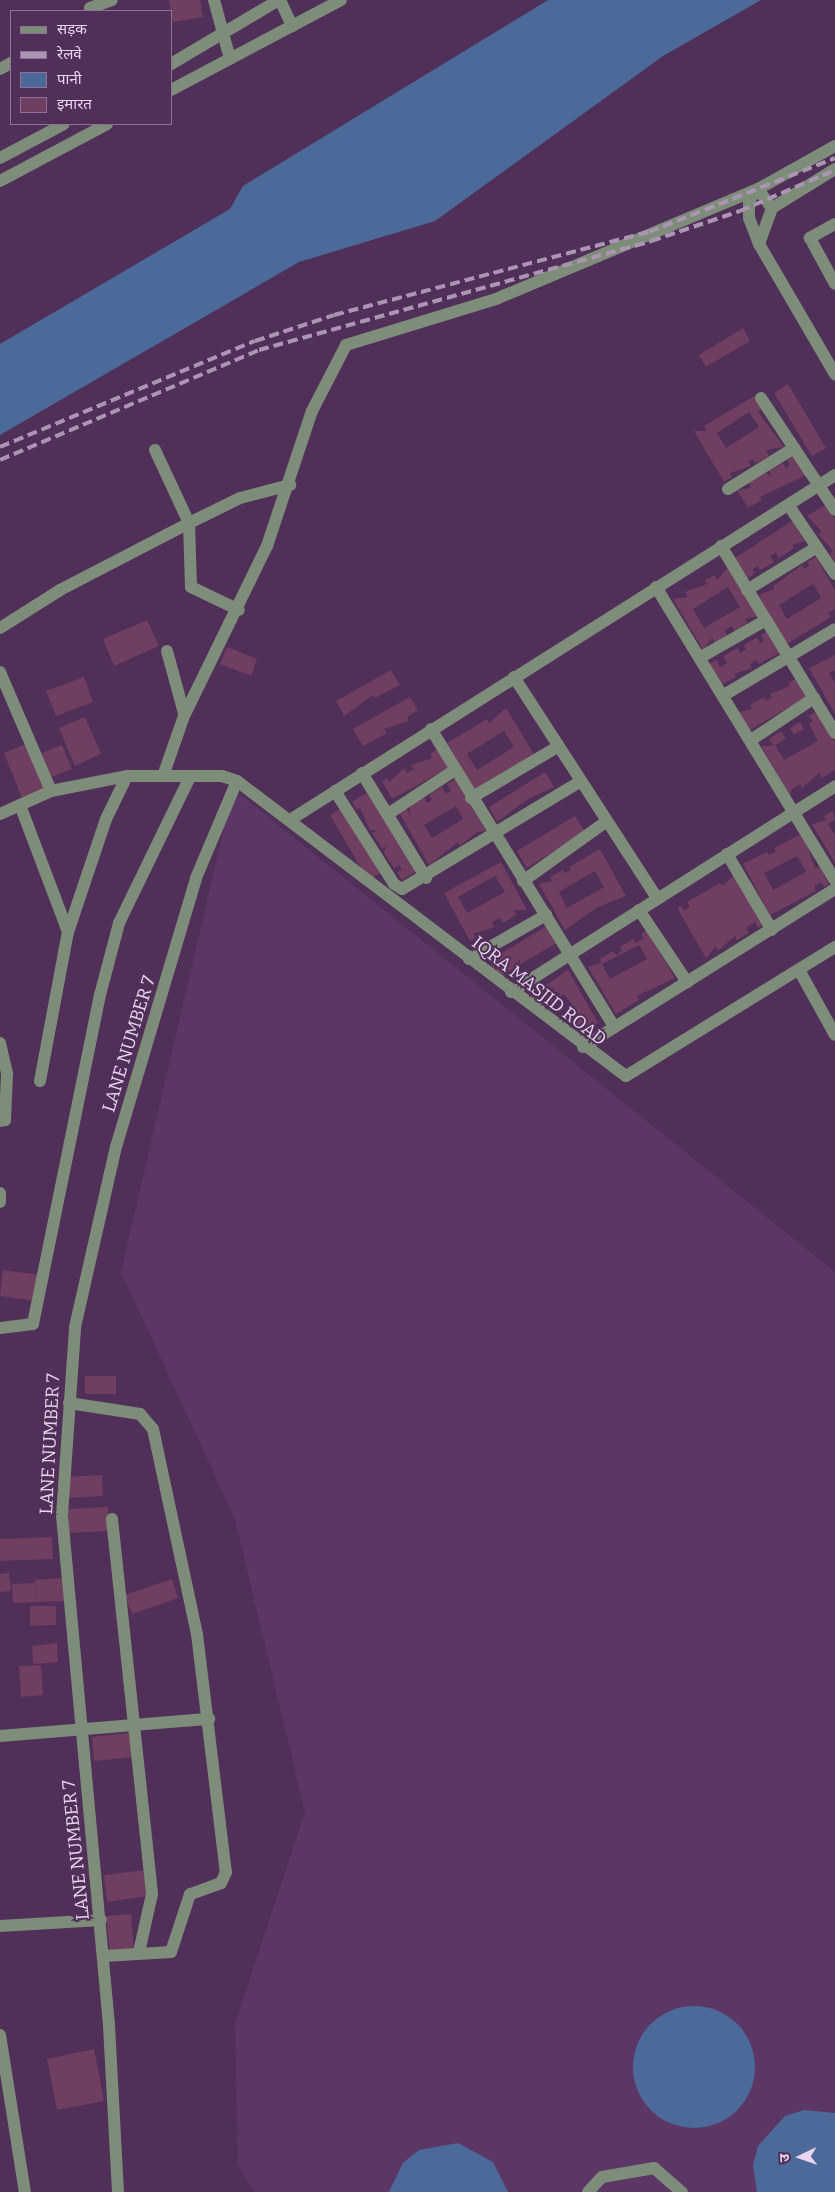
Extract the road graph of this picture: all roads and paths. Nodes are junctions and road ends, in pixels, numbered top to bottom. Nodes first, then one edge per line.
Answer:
1 (112, 0) edge
2 (214, 0) edge
3 (279, 0) edge
4 (341, 0) edge
5 (89, 6) edge
6 (292, 26) junction
7 (223, 34) junction
8 (230, 59) junction
9 (172, 63) edge
10 (172, 89) edge
11 (62, 125) edge
12 (105, 125) edge
13 (835, 146) edge
14 (0, 158) edge
15 (835, 169) edge
16 (0, 181) edge
17 (758, 189) junction
18 (772, 208) junction
19 (835, 224) edge
20 (759, 244) junction
21 (835, 284) edge
22 (835, 374) edge
23 (761, 398) dead end
24 (794, 448) junction
25 (155, 450) dead end
26 (835, 475) edge
27 (819, 485) junction
28 (290, 486) junction
29 (728, 489) dead end
30 (789, 506) junction
31 (835, 510) edge
32 (189, 523) junction
33 (722, 546) junction
34 (817, 547) junction
35 (835, 574) edge
36 (656, 587) junction
37 (747, 590) junction
38 (238, 610) junction
39 (766, 620) junction
40 (0, 628) edge
41 (835, 629) edge
42 (167, 651) dead end
43 (701, 657) junction
44 (788, 657) junction
45 (0, 672) edge
46 (514, 677) junction
47 (724, 695) junction
48 (814, 698) junction
49 (184, 716) junction
50 (431, 729) junction
51 (835, 732) edge
52 (752, 740) junction
53 (559, 746) junction
54 (455, 770) junction
55 (362, 773) junction
56 (127, 776) junction
57 (163, 776) junction
58 (190, 777) junction
59 (237, 780) junction
60 (582, 781) junction
61 (835, 786) edge
62 (335, 790) junction
63 (51, 791) junction
64 (471, 798) junction
65 (20, 805) junction
66 (0, 814) edge
67 (388, 814) junction
68 (794, 814) junction
69 (290, 820) junction
70 (607, 821) junction
71 (494, 836) junction
72 (727, 854) junction
73 (426, 878) junction
74 (523, 880) junction
75 (835, 880) edge
76 (835, 889) edge
77 (657, 898) junction
78 (639, 910) junction
79 (546, 915) junction
80 (772, 930) junction
81 (68, 932) junction
82 (835, 947) edge
83 (572, 953) junction
84 (469, 959) junction
85 (799, 970) junction
86 (687, 982) junction
87 (511, 992) junction
88 (614, 1027) junction
89 (835, 1035) edge
90 (0, 1043) edge
91 (583, 1046) junction
92 (40, 1081) dead end
93 (0, 1121) edge
94 (0, 1193) edge
95 (0, 1202) edge
96 (0, 1328) edge
97 (69, 1404) junction
98 (112, 1519) dead end
99 (209, 1719) junction
100 (137, 1726) junction
101 (82, 1731) junction
102 (0, 1736) edge
103 (101, 1920) junction
104 (0, 1926) edge
105 (139, 1952) junction
106 (104, 1956) junction
107 (0, 2035) edge
108 (25, 2192) edge
109 (118, 2192) edge
110 (588, 2192) edge
111 (682, 2192) edge

1 - 5 street
2 - 7 street
3 - 6 street
3 - 7 street
4 - 6 street
6 - 8 street
7 - 8 street
7 - 9 street
8 - 10 street
11 - 14 street
12 - 16 street
13 - 17 street
15 - 18 street
17 - 18 street
17 - 20 street
17 - 28 street
18 - 20 street
19 - 21 street
20 - 22 street
23 - 24 street
24 - 27 street
24 - 29 street
25 - 32 street
26 - 27 street
27 - 30 street
27 - 31 street
28 - 32 street
28 - 38 street
30 - 33 street
30 - 34 street
32 - 38 street
32 - 40 street
33 - 36 street
33 - 37 street
34 - 35 street
34 - 37 street
36 - 43 street
36 - 46 street
37 - 39 street
38 - 49 street
39 - 43 street
39 - 44 street
41 - 44 street
42 - 49 street
43 - 47 street
44 - 47 street
44 - 48 street
45 - 63 street
46 - 50 street
46 - 53 street
47 - 52 street
48 - 51 street
48 - 52 street
49 - 57 street
50 - 54 street
50 - 55 street
52 - 68 street
53 - 60 street
53 - 64 street
54 - 64 street
54 - 67 street
55 - 62 street
55 - 67 street
56 - 57 street
56 - 63 street
56 - 81 street
57 - 58 street
58 - 59 street
58 - 96 street
59 - 69 street, IQRA MASJID ROAD
59 - 97 street, LANE NUMBER 7
60 - 70 street
60 - 71 street
61 - 68 street
62 - 69 street
62 - 73 street
63 - 65 street
64 - 71 street
65 - 66 street
65 - 81 street
67 - 73 street
68 - 72 street
68 - 75 street
69 - 84 street, IQRA MASJID ROAD
70 - 74 street
70 - 77 street
71 - 73 street
71 - 74 street
72 - 77 street
72 - 80 street
74 - 79 street
76 - 80 street
77 - 78 street
78 - 83 street
78 - 86 street
79 - 83 street
79 - 84 street
80 - 86 street
81 - 92 street
82 - 85 street, IQRA MASJID ROAD
83 - 87 street
83 - 88 street
84 - 87 street, IQRA MASJID ROAD
85 - 89 street
85 - 91 street, IQRA MASJID ROAD
86 - 88 street
87 - 91 street, IQRA MASJID ROAD
88 - 91 street
90 - 93 street
94 - 95 street
97 - 99 street
97 - 101 street, LANE NUMBER 7
98 - 100 street
99 - 100 street
99 - 105 street
100 - 101 street
100 - 105 street
101 - 102 street
101 - 103 street, LANE NUMBER 7
103 - 104 street
103 - 106 street, LANE NUMBER 7
105 - 106 street
106 - 109 street, LANE NUMBER 7
107 - 108 street
110 - 111 street

